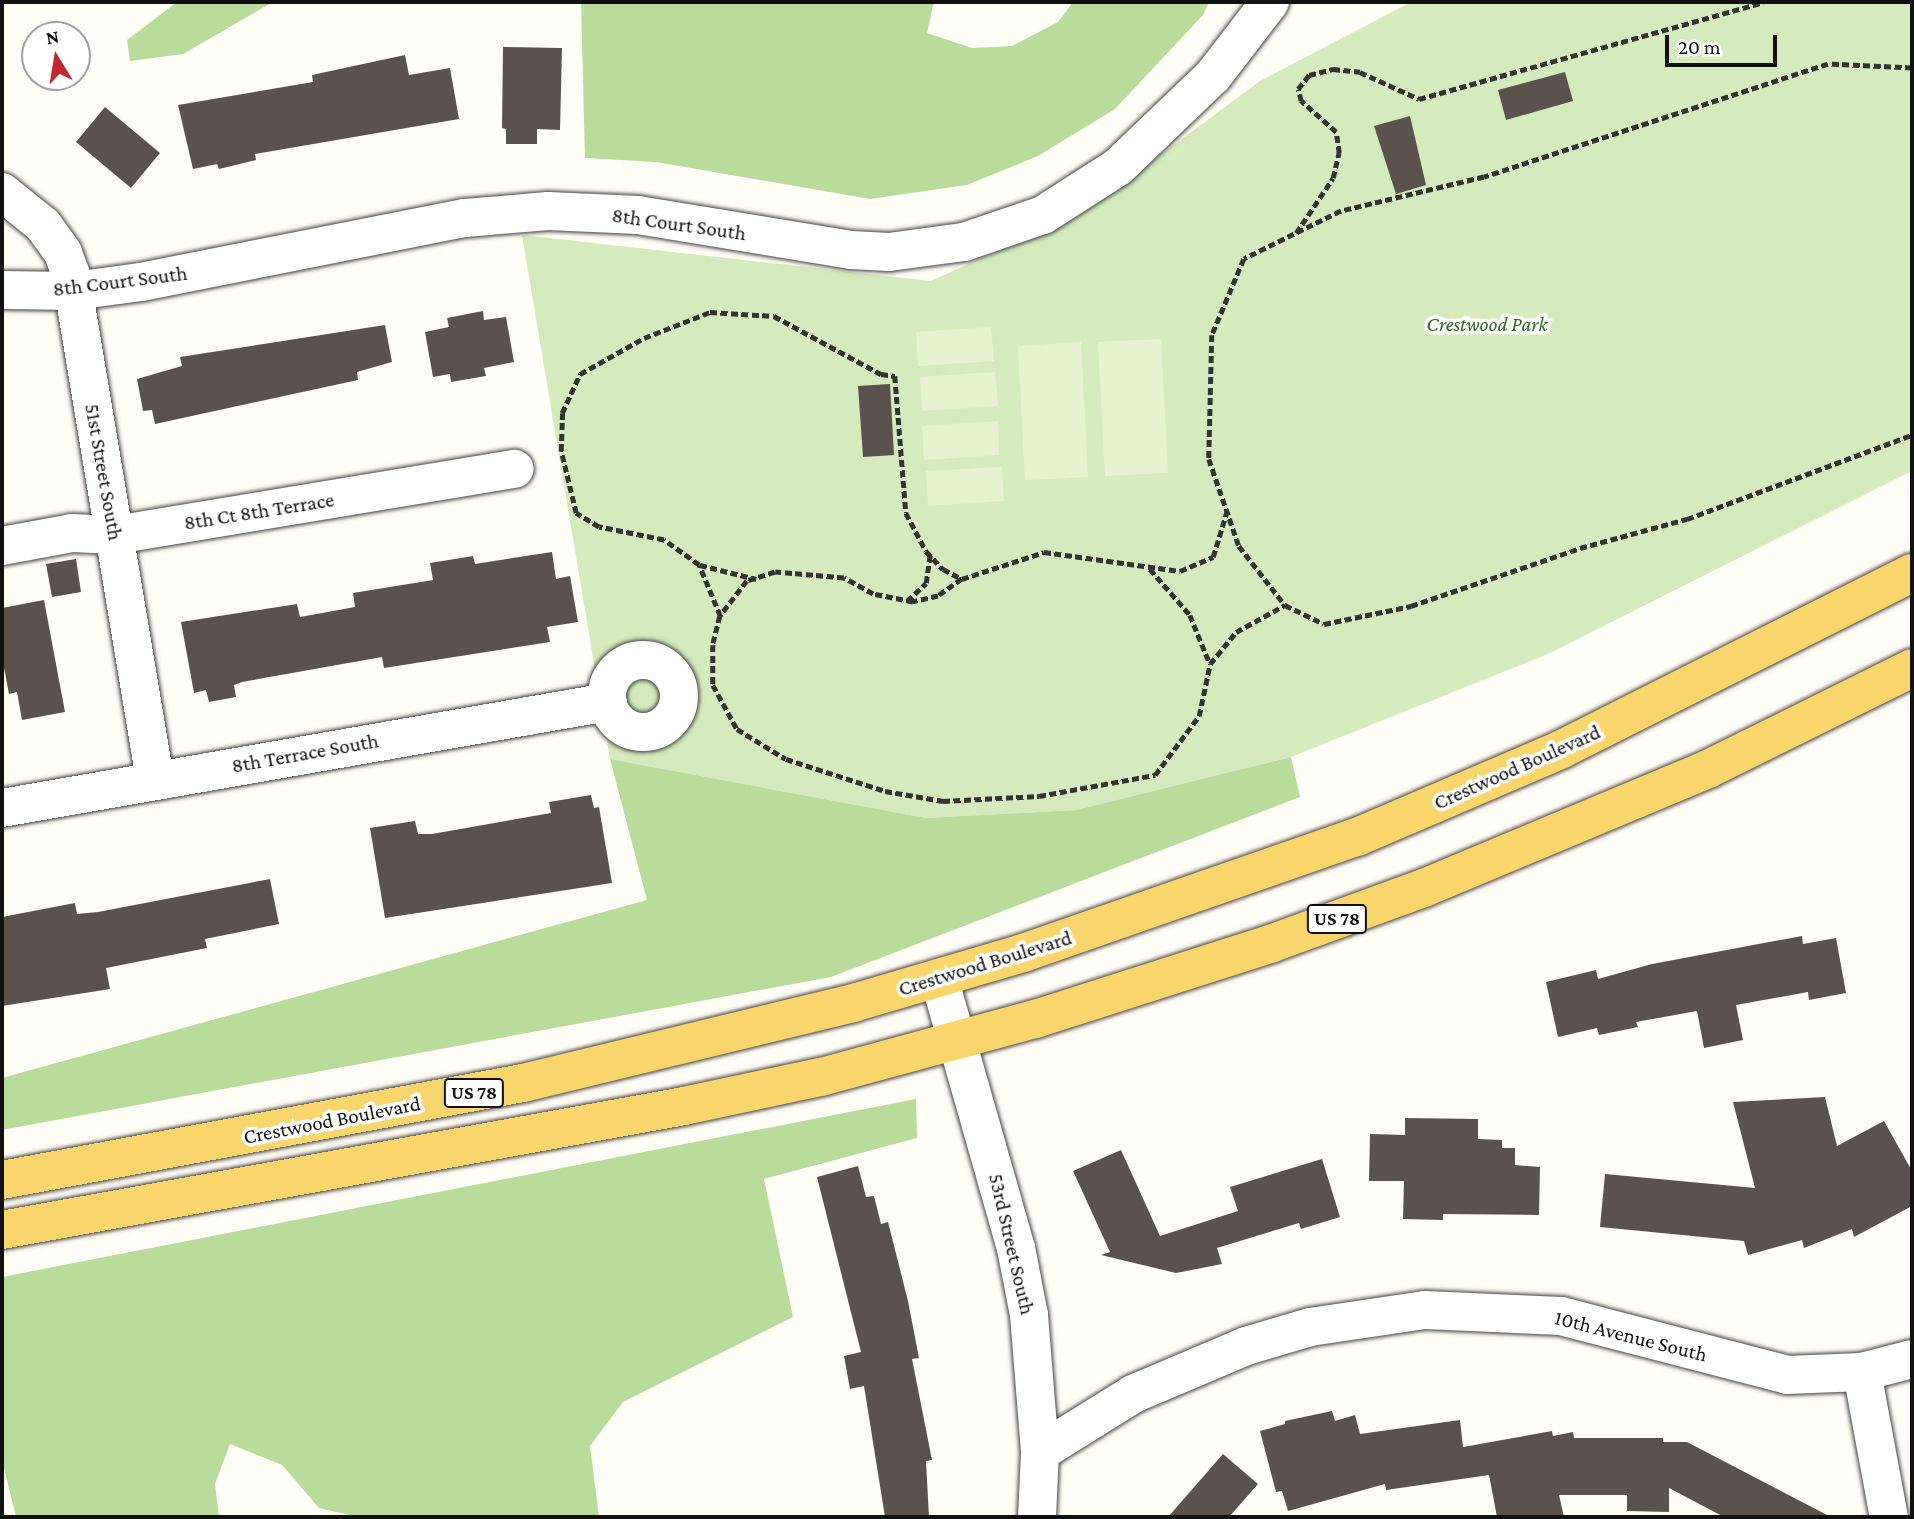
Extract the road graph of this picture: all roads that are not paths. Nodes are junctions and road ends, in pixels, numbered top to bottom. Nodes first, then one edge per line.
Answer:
1 (1270, 2) edge
2 (2, 192) edge
3 (2, 290) edge
4 (74, 291) junction
5 (515, 469) dead end
6 (115, 535) junction
7 (2, 546) edge
8 (1912, 573) edge
9 (1912, 668) edge
10 (608, 702) dead end
11 (155, 779) junction
12 (2, 808) edge
13 (939, 978) junction
14 (957, 1042) junction
15 (2, 1180) edge
16 (2, 1230) edge
17 (1912, 1359) edge
18 (1862, 1372) junction
19 (1040, 1452) junction
20 (1037, 1517) edge
21 (1889, 1517) edge

1 - 4 street, 8th Court South
2 - 4 street, 51st Street South
3 - 4 street, 8th Court South
4 - 6 street, 51st Street South
5 - 6 street, 8th Ct 8th Terrace
6 - 7 street, 8th Ct 8th Terrace
6 - 11 street, 51st Street South
8 - 13 main road, Crestwood Boulevard / US 78
9 - 14 main road, US 78
10 - 11 street, 8th Terrace South
11 - 12 street, 8th Terrace South
13 - 14 street, 53rd Street South
13 - 15 main road, Crestwood Boulevard / US 78
14 - 16 main road, US 78
14 - 19 street, 53rd Street South
17 - 18 street, 10th Avenue South
18 - 19 street, 10th Avenue South
18 - 21 street
19 - 20 street, 53rd Street South

